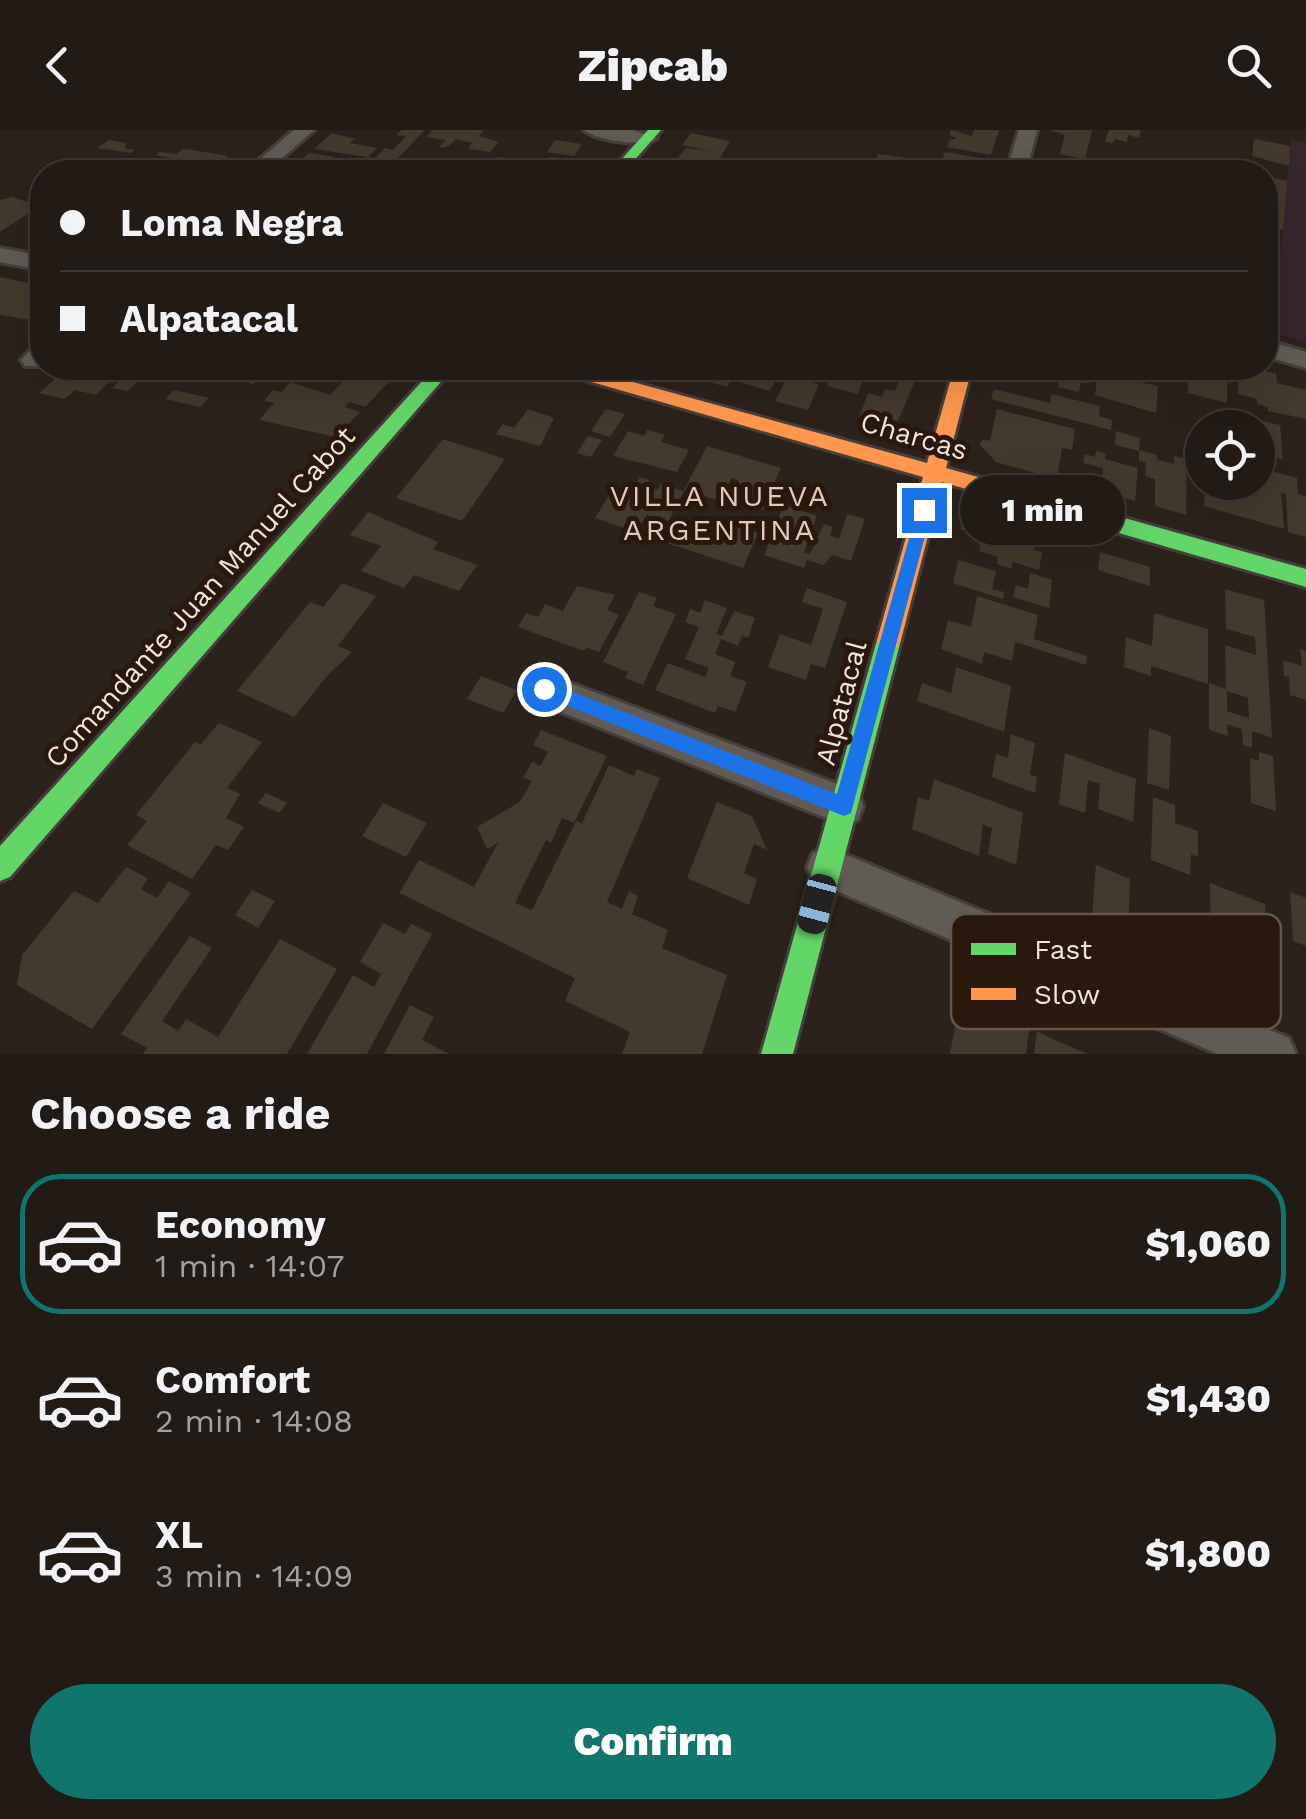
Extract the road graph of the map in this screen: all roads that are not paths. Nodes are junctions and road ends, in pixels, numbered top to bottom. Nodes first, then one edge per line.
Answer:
1 (305, 130) edge
2 (594, 130) edge
3 (1028, 130) edge
4 (652, 134) edge
5 (269, 160) edge
6 (628, 160) edge
7 (1019, 160) edge
8 (0, 255) edge
9 (30, 261) edge
10 (1278, 352) edge
11 (1306, 360) edge
12 (433, 380) edge
13 (605, 380) edge
14 (960, 380) edge
15 (934, 473) junction
16 (1306, 578) edge
17 (544, 689) dead end
18 (844, 806) junction
19 (0, 867) edge
20 (827, 867) junction
21 (951, 919) edge
22 (1213, 1029) edge
23 (776, 1054) edge
24 (1273, 1054) edge

1 - 5 street
2 - 4 street
3 - 7 street
4 - 6 street
8 - 9 street
10 - 11 street
12 - 19 street, Comandante Juan Manuel Cabot
13 - 15 street, Charcas
14 - 15 street, Alpatacal
15 - 16 street, Charcas
15 - 18 street, Alpatacal
17 - 18 street
18 - 20 street, Alpatacal
20 - 21 street
20 - 23 street, Alpatacal
22 - 24 street

